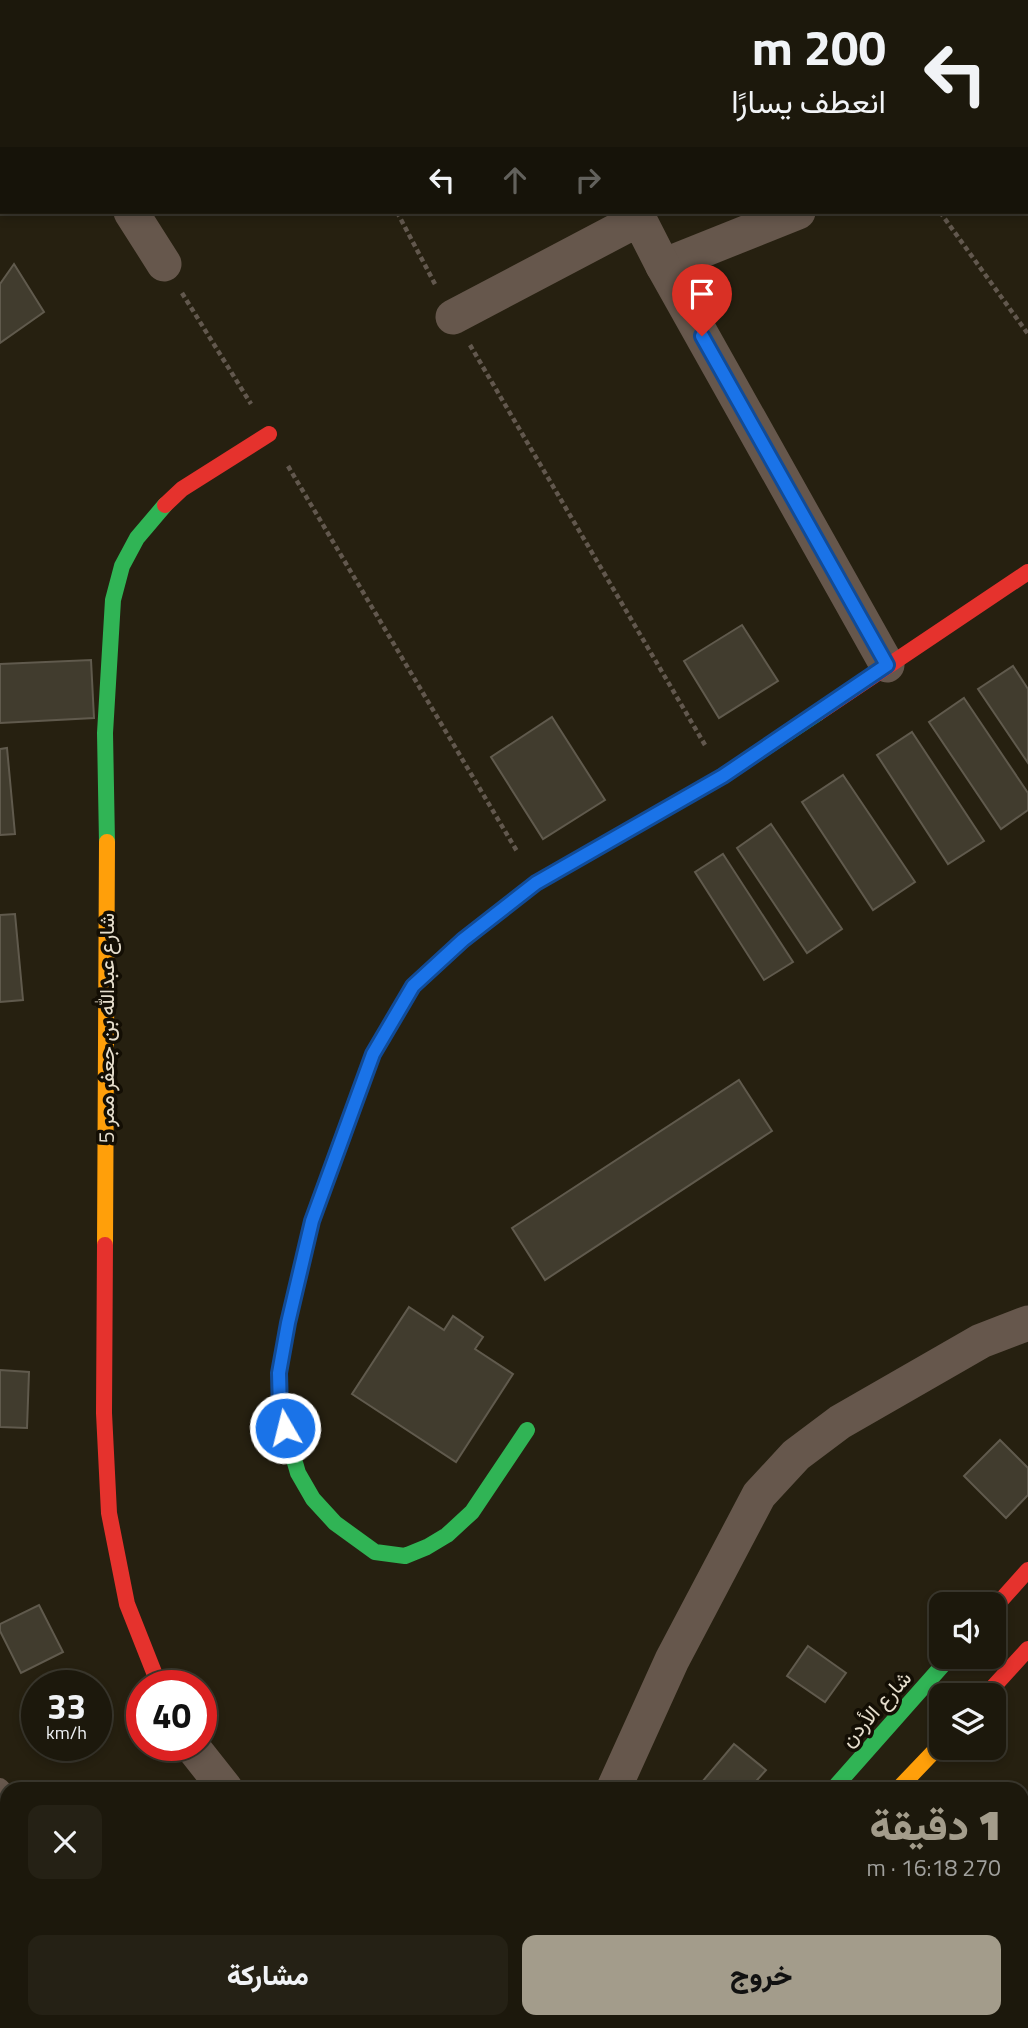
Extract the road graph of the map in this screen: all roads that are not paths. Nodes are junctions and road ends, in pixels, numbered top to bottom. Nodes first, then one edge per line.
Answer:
1 (132, 214) edge
2 (793, 214) edge
3 (164, 264) road end
4 (663, 266) junction
5 (453, 317) road end
6 (269, 433) road end
7 (1028, 572) edge
8 (887, 665) junction
9 (1028, 1323) edge
10 (527, 1430) dead end
11 (1028, 1570) edge
12 (1006, 1595) edge
13 (1028, 1649) edge
14 (939, 1669) edge
15 (152, 1670) edge
16 (997, 1683) edge
17 (929, 1757) edge
18 (204, 1761) edge
19 (220, 1782) edge
20 (617, 1782) edge
21 (839, 1782) edge
22 (905, 1782) edge

1 - 3 street
2 - 4 street
4 - 5 street
4 - 8 street
6 - 15 main road, شارع عبدالله بن جعفر ممر 5
7 - 8 main road
8 - 10 main road
9 - 20 street
11 - 12 main road
13 - 16 main road
14 - 21 main road, شارع الأردن
17 - 22 main road
18 - 19 street

